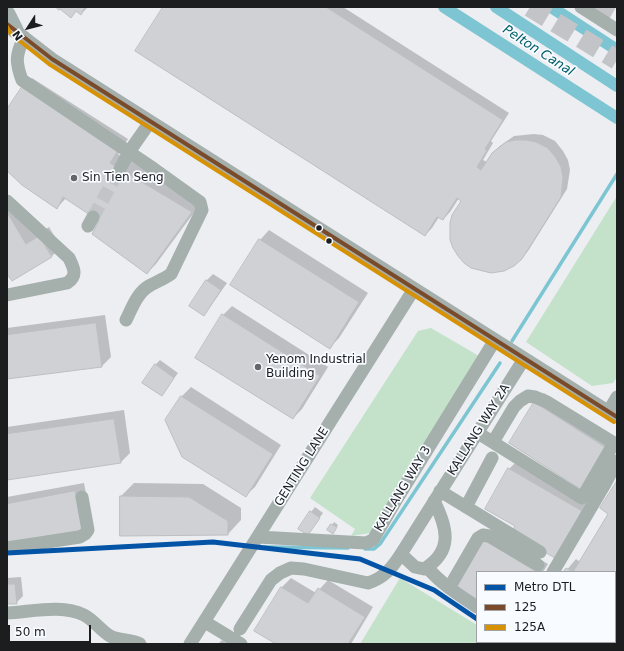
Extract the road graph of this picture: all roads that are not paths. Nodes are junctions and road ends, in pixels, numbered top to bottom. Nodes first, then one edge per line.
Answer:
1 (581, 7) edge
2 (7, 14) edge
3 (15, 30) edge
4 (617, 30) edge
5 (150, 122) junction
6 (129, 152) junction
7 (120, 170) tunnel mouth
8 (7, 201) edge
9 (414, 289) junction
10 (7, 295) edge
11 (126, 320) dead end
12 (498, 342) junction
13 (520, 356) junction
14 (617, 397) edge
15 (612, 415) edge
16 (478, 433) junction
17 (493, 442) junction
18 (492, 458) dead end
19 (617, 461) edge
20 (437, 496) junction
21 (82, 497) dead end
22 (466, 507) junction
23 (258, 538) junction
24 (7, 548) edge
25 (401, 554) junction
26 (427, 567) junction
27 (554, 571) edge
28 (449, 588) junction
29 (476, 606) edge
30 (7, 613) edge
31 (205, 622) junction
32 (240, 629) dead end
33 (110, 640) edge
34 (140, 644) edge
35 (190, 644) edge
36 (241, 644) edge

1 - 4 street
2 - 3 main road
3 - 5 street
3 - 6 street
5 - 6 street
5 - 9 street
6 - 7 street
6 - 11 street
8 - 10 street
9 - 12 street
9 - 23 street, GENTING LANE
12 - 13 street
12 - 23 street, KALLANG WAY 3
13 - 15 street
13 - 16 street, KALLANG WAY 2A
14 - 15 street
16 - 17 street
16 - 20 street, KALLANG WAY 2A
17 - 17 street
18 - 22 street
19 - 27 street
20 - 22 street
20 - 25 street, KALLANG WAY 2A
20 - 26 street
21 - 24 street
22 - 28 street
23 - 31 street, GENTING LANE
25 - 26 street
25 - 32 street, KALLANG WAY 2A
26 - 28 street
28 - 29 street
30 - 33 street
31 - 35 street, GENTING LANE
31 - 36 street
33 - 34 street

